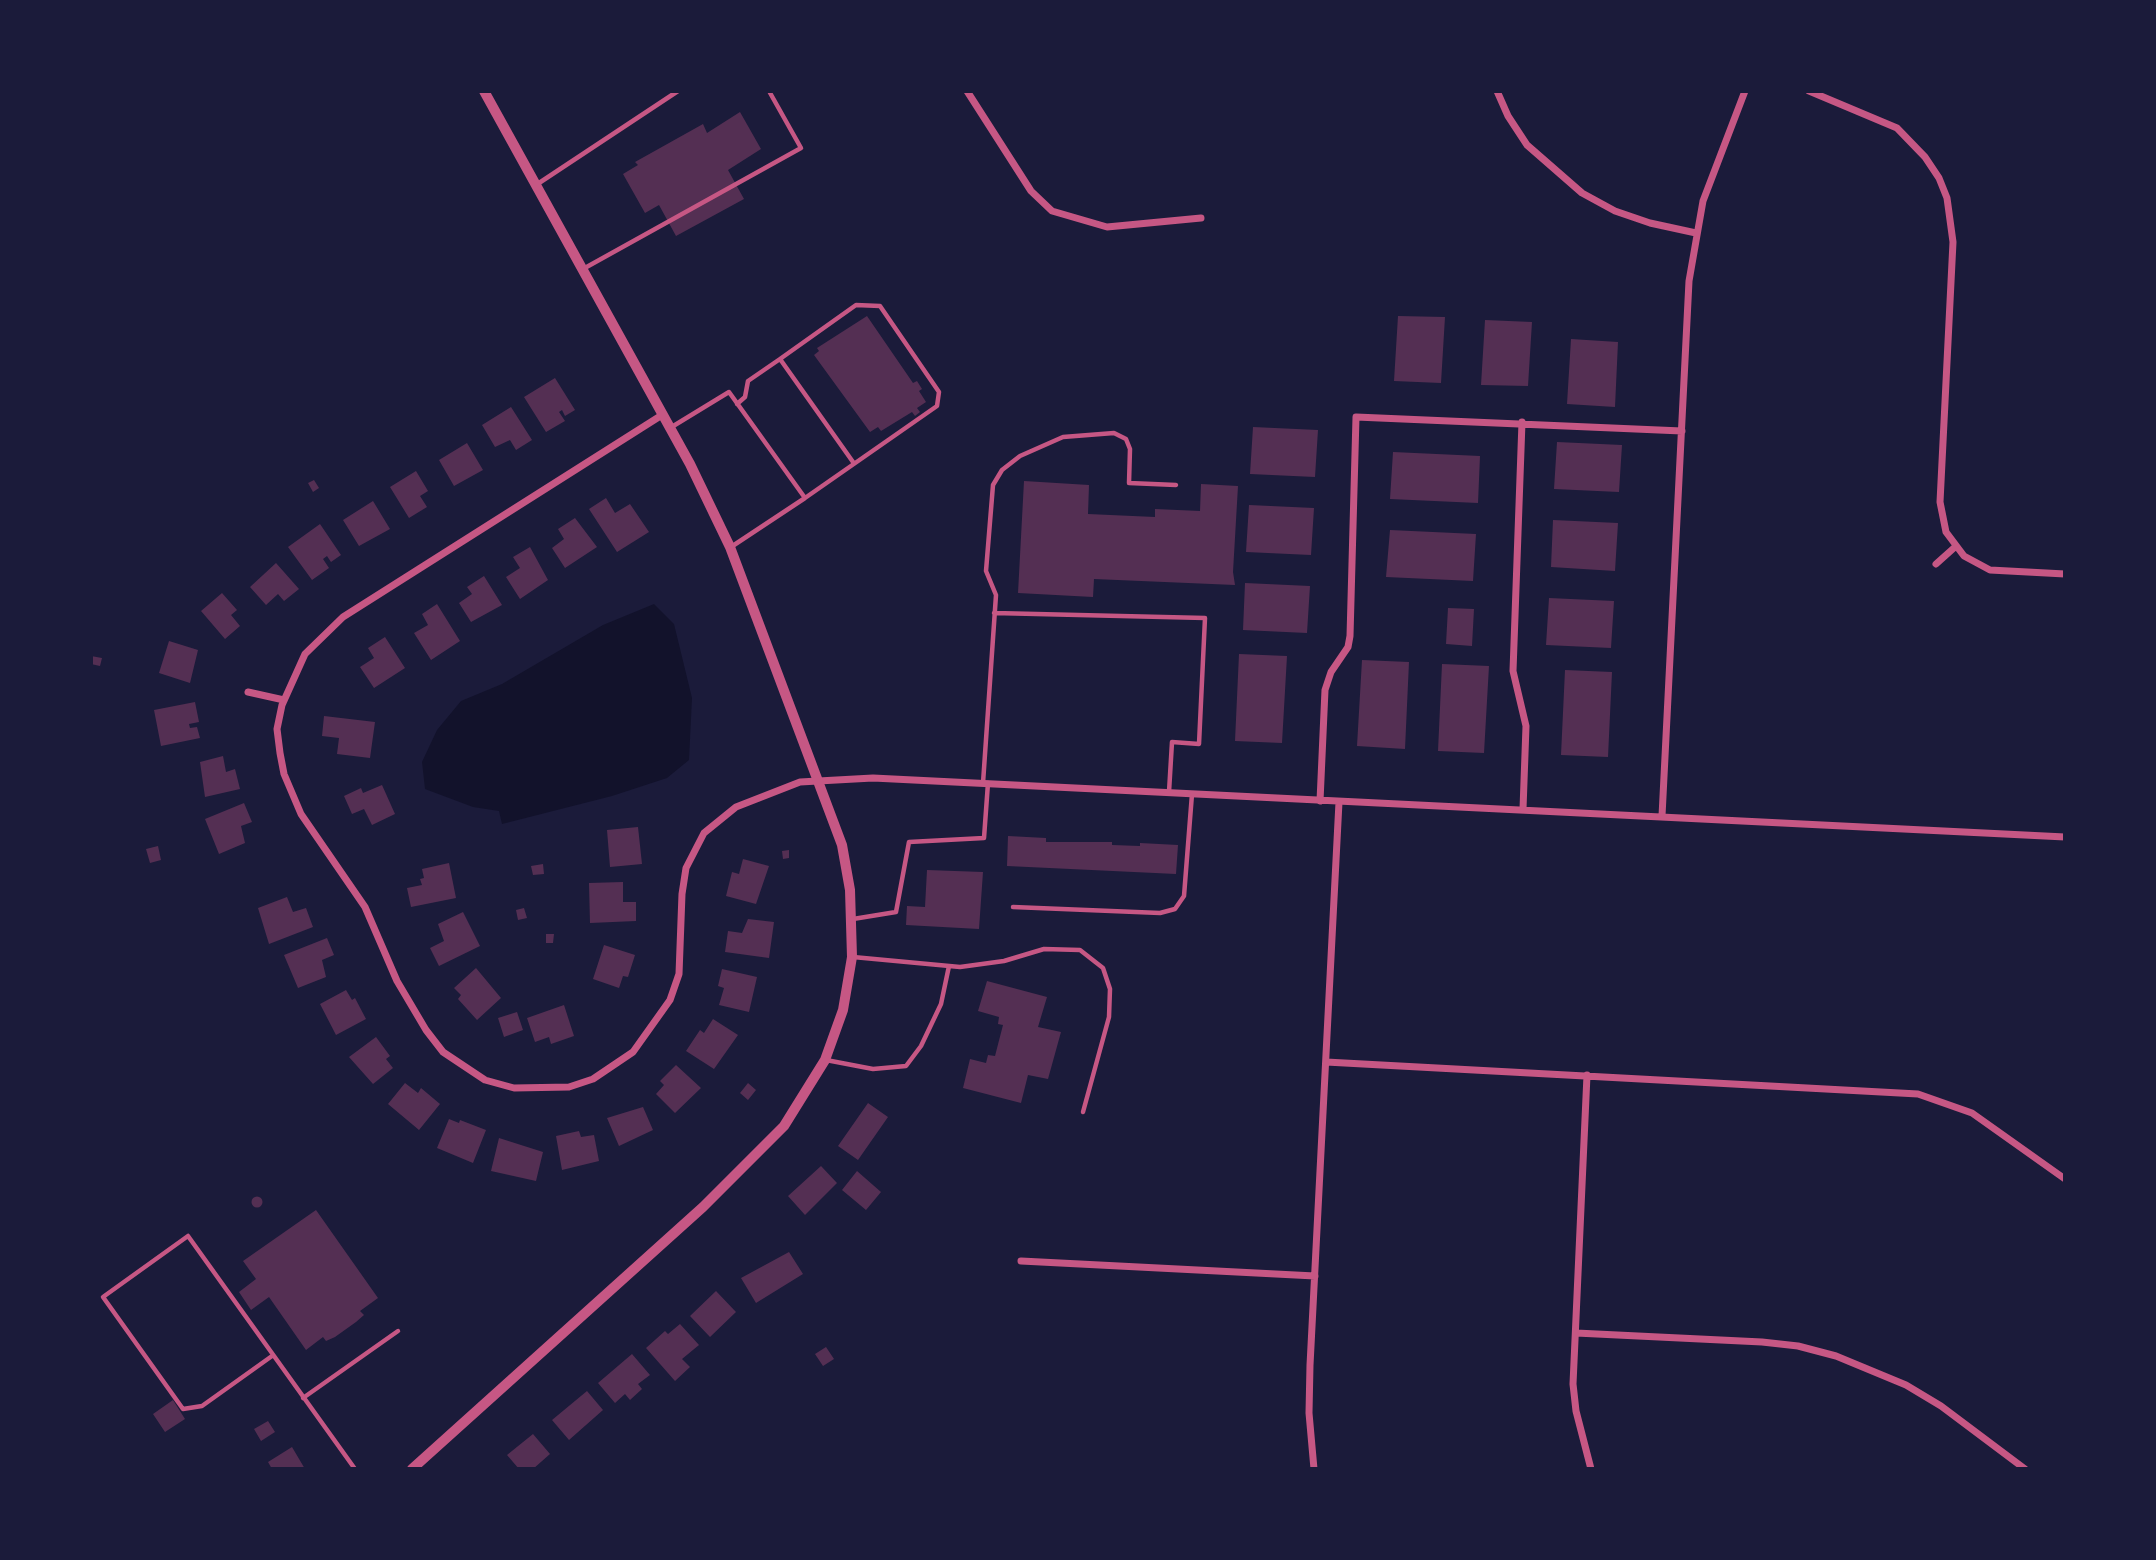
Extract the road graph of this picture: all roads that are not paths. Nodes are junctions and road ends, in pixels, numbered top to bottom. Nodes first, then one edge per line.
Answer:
1 (484, 91) edge
2 (678, 91) edge
3 (769, 91) edge
4 (967, 91) edge
5 (1497, 91) edge
6 (1745, 91) edge
7 (1809, 91) edge
8 (535, 186) junction
9 (1201, 218) dead end
10 (1696, 233) junction
11 (582, 270) junction
12 (780, 359) junction
13 (737, 404) junction
14 (662, 415) junction
15 (1522, 422) junction
16 (670, 428) junction
17 (1682, 431) junction
18 (853, 462) junction
19 (1176, 485) dead end
20 (805, 498) junction
21 (730, 547) junction
22 (1955, 547) junction
23 (1936, 565) dead end
24 (2065, 575) edge
25 (994, 613) junction
26 (248, 692) dead end
27 (284, 700) junction
28 (818, 780) junction
29 (985, 783) junction
30 (1169, 793) junction
31 (1192, 794) junction
32 (1320, 801) junction
33 (1339, 802) junction
34 (1523, 809) junction
35 (1662, 816) junction
36 (2065, 837) edge
37 (1013, 907) dead end
38 (853, 919) junction
39 (852, 957) junction
40 (949, 966) junction
41 (825, 1060) junction
42 (1326, 1062) junction
43 (1587, 1075) junction
44 (1083, 1112) dead end
45 (2065, 1179) edge
46 (1021, 1261) dead end
47 (1315, 1276) junction
48 (398, 1331) dead end
49 (1576, 1333) junction
50 (272, 1356) junction
51 (303, 1398) junction
52 (355, 1469) edge
53 (412, 1469) edge
54 (1314, 1469) edge
55 (1591, 1469) edge
56 (2025, 1469) edge

1 - 8 street
2 - 8 lane
3 - 11 lane
4 - 9 street
5 - 10 street
6 - 10 street
7 - 22 street
8 - 11 street
10 - 17 street
11 - 14 street
12 - 13 lane
12 - 18 lane
12 - 18 lane
13 - 16 lane
13 - 20 lane
14 - 16 street
14 - 27 street
15 - 17 street
15 - 32 street
15 - 34 street
16 - 21 street
17 - 35 street
18 - 20 lane
19 - 25 lane
20 - 21 lane
21 - 28 street
22 - 23 street
22 - 24 street
25 - 29 lane
25 - 30 lane
26 - 27 street
27 - 28 street
28 - 29 street
28 - 38 street
29 - 30 street
29 - 38 lane
30 - 31 street
31 - 32 street
31 - 37 lane
32 - 33 street
33 - 34 street
33 - 42 street
34 - 35 street
35 - 36 street
38 - 39 street
39 - 40 lane
39 - 41 street
40 - 41 lane
40 - 44 lane
41 - 53 street
42 - 43 street
42 - 47 street
43 - 45 street
43 - 49 street
46 - 47 street
47 - 54 street
48 - 51 lane
49 - 55 street
49 - 56 street
50 - 50 lane
50 - 51 lane
51 - 52 lane

